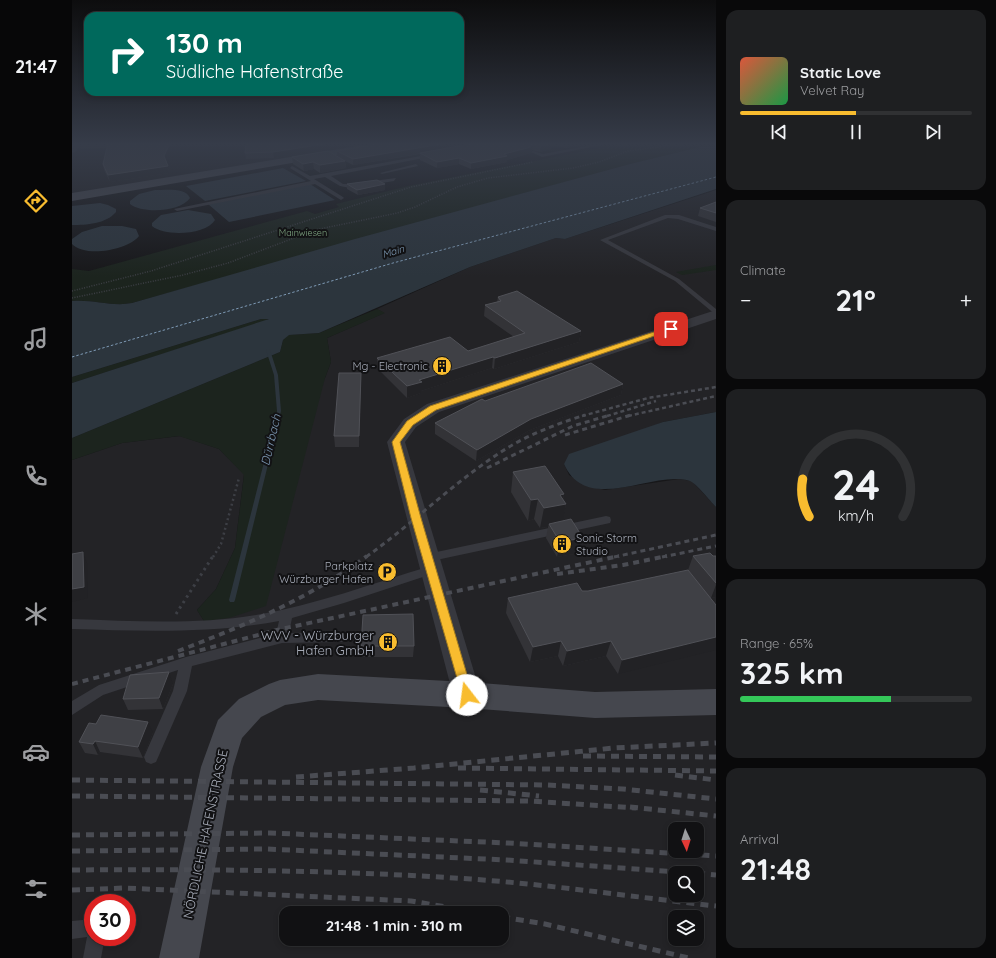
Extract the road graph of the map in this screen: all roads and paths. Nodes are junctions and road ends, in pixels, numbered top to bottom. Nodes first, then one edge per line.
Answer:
1 (127, 188) edge
2 (285, 188) edge
3 (325, 188) edge
4 (409, 188) edge
5 (456, 188) edge
6 (72, 197) edge
7 (341, 198) dead end
8 (176, 208) dead end
9 (716, 229) edge
10 (72, 291) edge
11 (72, 298) edge
12 (716, 314) edge
13 (239, 478) dead end
14 (606, 520) dead end
15 (429, 564) junction
16 (286, 614) junction
17 (72, 624) edge
18 (166, 628) junction
19 (341, 637) dead end
20 (282, 638) junction
21 (186, 662) junction
22 (467, 695) junction
23 (716, 702) edge
24 (72, 709) edge
25 (151, 758) dead end
26 (84, 929) edge
27 (72, 930) edge
28 (94, 946) edge
29 (92, 958) edge
30 (179, 958) edge

1 - 6 main road
2 - 8 lane
3 - 7 lane
4 - 10 path
5 - 11 path
9 - 12 lane
12 - 15 street
13 - 18 path
14 - 15 lane
15 - 16 lane
15 - 22 street
16 - 18 lane
16 - 20 lane
17 - 18 lane
19 - 20 lane
20 - 21 lane
21 - 24 lane
21 - 25 lane
22 - 23 main road, NÖRDLICHE HAFENSTRASSE
22 - 30 main road, NÖRDLICHE HAFENSTRASSE
26 - 27 lane
28 - 29 lane

